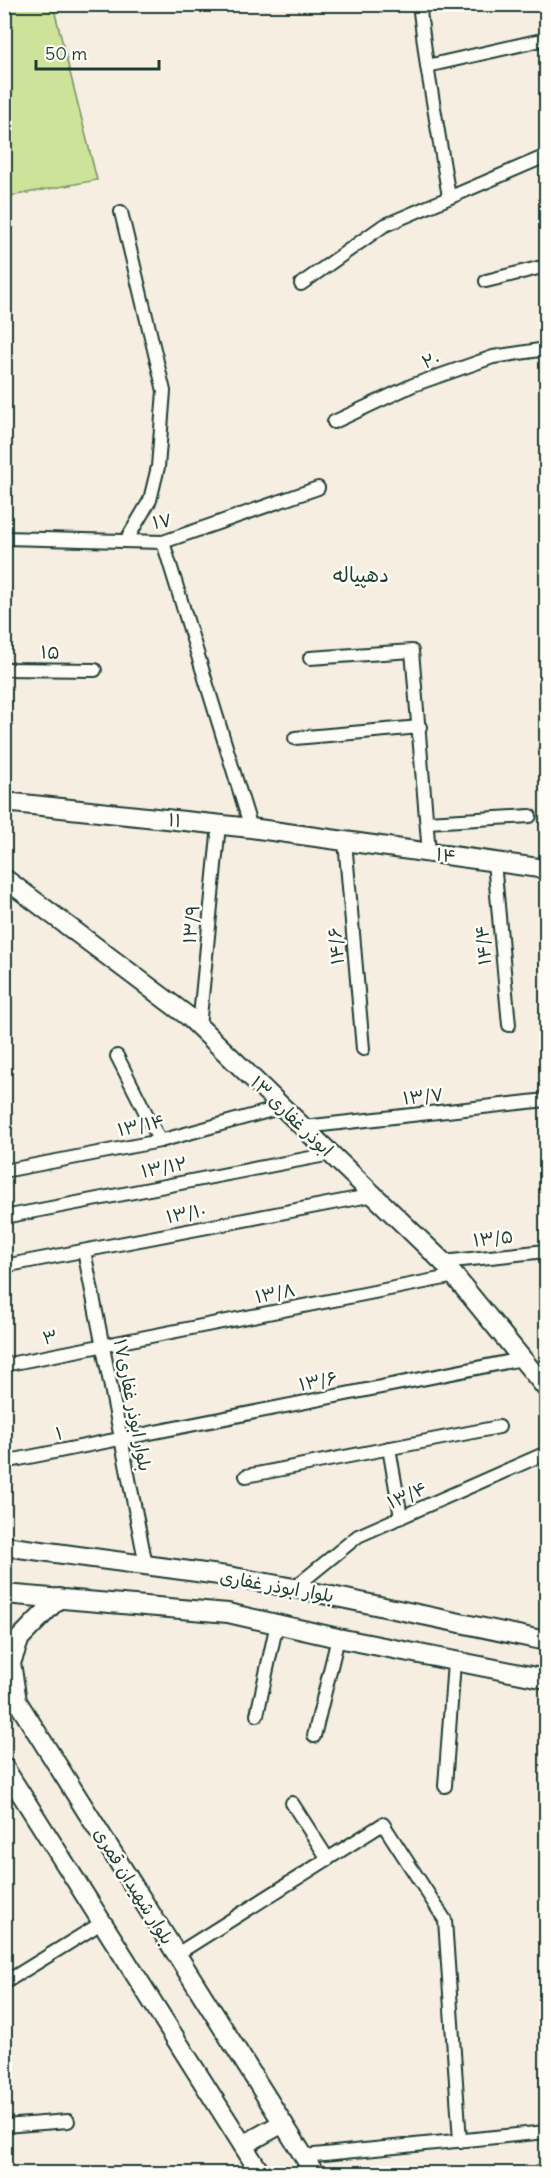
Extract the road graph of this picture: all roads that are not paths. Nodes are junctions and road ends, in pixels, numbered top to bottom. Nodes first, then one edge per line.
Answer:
1 (419, 4) edge
2 (546, 39) edge
3 (427, 66) junction
4 (546, 156) edge
5 (448, 197) junction
6 (121, 212) dead end
7 (546, 266) edge
8 (486, 281) dead end
9 (301, 284) dead end
10 (546, 350) edge
11 (334, 422) dead end
12 (318, 488) dead end
13 (4, 538) edge
14 (126, 541) junction
15 (163, 542) junction
16 (310, 658) dead end
17 (4, 669) edge
18 (95, 670) dead end
19 (420, 727) junction
20 (295, 738) dead end
21 (4, 802) edge
22 (530, 816) dead end
23 (427, 822) junction
24 (219, 825) junction
25 (251, 828) junction
26 (345, 841) junction
27 (429, 853) junction
28 (494, 862) junction
29 (546, 869) edge
30 (4, 878) edge
31 (509, 1025) dead end
32 (199, 1027) junction
33 (363, 1049) dead end
34 (117, 1056) dead end
35 (546, 1100) edge
36 (283, 1107) junction
37 (303, 1127) junction
38 (160, 1141) junction
39 (331, 1154) junction
40 (4, 1171) edge
41 (374, 1195) junction
42 (4, 1217) edge
43 (84, 1251) junction
44 (546, 1251) edge
45 (443, 1262) junction
46 (4, 1266) edge
47 (455, 1276) junction
48 (103, 1345) junction
49 (522, 1359) junction
50 (4, 1365) edge
51 (546, 1388) edge
52 (499, 1427) dead end
53 (121, 1439) junction
54 (389, 1448) junction
55 (546, 1453) edge
56 (4, 1462) edge
57 (246, 1476) dead end
58 (401, 1517) junction
59 (4, 1546) edge
60 (146, 1565) junction
61 (294, 1588) junction
62 (4, 1594) edge
63 (59, 1598) junction
64 (277, 1623) junction
65 (338, 1638) junction
66 (546, 1641) edge
67 (454, 1662) junction
68 (546, 1679) edge
69 (4, 1681) edge
70 (17, 1701) junction
71 (257, 1715) dead end
72 (314, 1736) dead end
73 (4, 1767) edge
74 (445, 1786) dead end
75 (292, 1803) dead end
76 (328, 1859) junction
77 (103, 1922) junction
78 (177, 1954) junction
79 (4, 1983) edge
80 (68, 2121) dead end
81 (283, 2123) junction
82 (4, 2126) edge
83 (546, 2132) edge
84 (460, 2141) junction
85 (243, 2145) junction
86 (304, 2156) junction
87 (261, 2174) edge
88 (315, 2174) edge

1 - 3 street
2 - 3 street
3 - 5 street
4 - 5 street
5 - 9 street
6 - 14 street
7 - 8 street
10 - 11 street, ۲۰
12 - 15 street, ۱۷
13 - 14 street, ۱۷
14 - 15 street, ۱۷
15 - 25 street
16 - 19 street
17 - 18 street, ۱۵
19 - 20 street
19 - 23 street
21 - 24 street, ۱۱
22 - 23 street
23 - 27 street
24 - 25 street, ۱۱
24 - 32 street, ۱۳/۹
25 - 26 street, ۱۱
26 - 27 street, ۱۴
26 - 33 street, ۱۴/۶
27 - 28 street, ۱۴
28 - 29 street, ۱۴
28 - 31 street, ۱۴/۴
30 - 32 street, ۱۳ ابوذر غفاری
32 - 36 street, ۱۳ ابوذر غفاری
34 - 38 street
35 - 37 street, ۱۳/۷
36 - 37 street, ۱۳ ابوذر غفاری
36 - 38 street, ۱۳/۱۴
37 - 39 street, ۱۳ ابوذر غفاری
38 - 40 street, ۱۳/۱۴
39 - 41 street, ۱۳ ابوذر غفاری
39 - 42 street, ۱۳/۱۲
41 - 43 street, ۱۳/۱۰
41 - 45 street, ۱۳ ابوذر غفاری
43 - 46 street, ۱۳/۱۰
43 - 48 street, بلوار ابوذر غفاری۱۷
44 - 45 street, ۱۳/۵
45 - 47 street, ۱۳ ابوذر غفاری
47 - 48 street, ۱۳/۸
47 - 49 street, ۱۳ ابوذر غفاری
48 - 50 street, ۳
48 - 53 street, بلوار ابوذر غفاری۱۷
49 - 51 street, ۱۳ ابوذر غفاری
49 - 53 street, ۱۳/۶
52 - 54 street
53 - 56 street, ۱
53 - 60 street, بلوار ابوذر غفاری۱۷
54 - 57 street
54 - 58 street
55 - 58 street, ۱۳/۴
58 - 61 street, ۱۳/۴
59 - 60 street, بلوار ابوذر غفاری
60 - 61 street, بلوار ابوذر غفاری
61 - 66 street, بلوار ابوذر غفاری
62 - 63 street, بلوار ابوذر غفاری
63 - 64 street, بلوار ابوذر غفاری
63 - 70 street, بلوار شهیدان قمری
64 - 65 street, بلوار ابوذر غفاری
64 - 71 street
65 - 67 street, بلوار ابوذر غفاری
65 - 72 street
67 - 68 street, بلوار ابوذر غفاری
67 - 74 street
69 - 70 street
70 - 78 street, بلوار شهیدان قمری
73 - 77 street
75 - 76 street
76 - 78 street
76 - 84 street
77 - 79 street
77 - 85 street
78 - 81 street, بلوار شهیدان قمری
80 - 82 street
81 - 85 street
81 - 86 street, بلوار شهیدان قمری
83 - 84 street
84 - 86 street
85 - 87 street
86 - 88 street, بلوار شهیدان قمری

